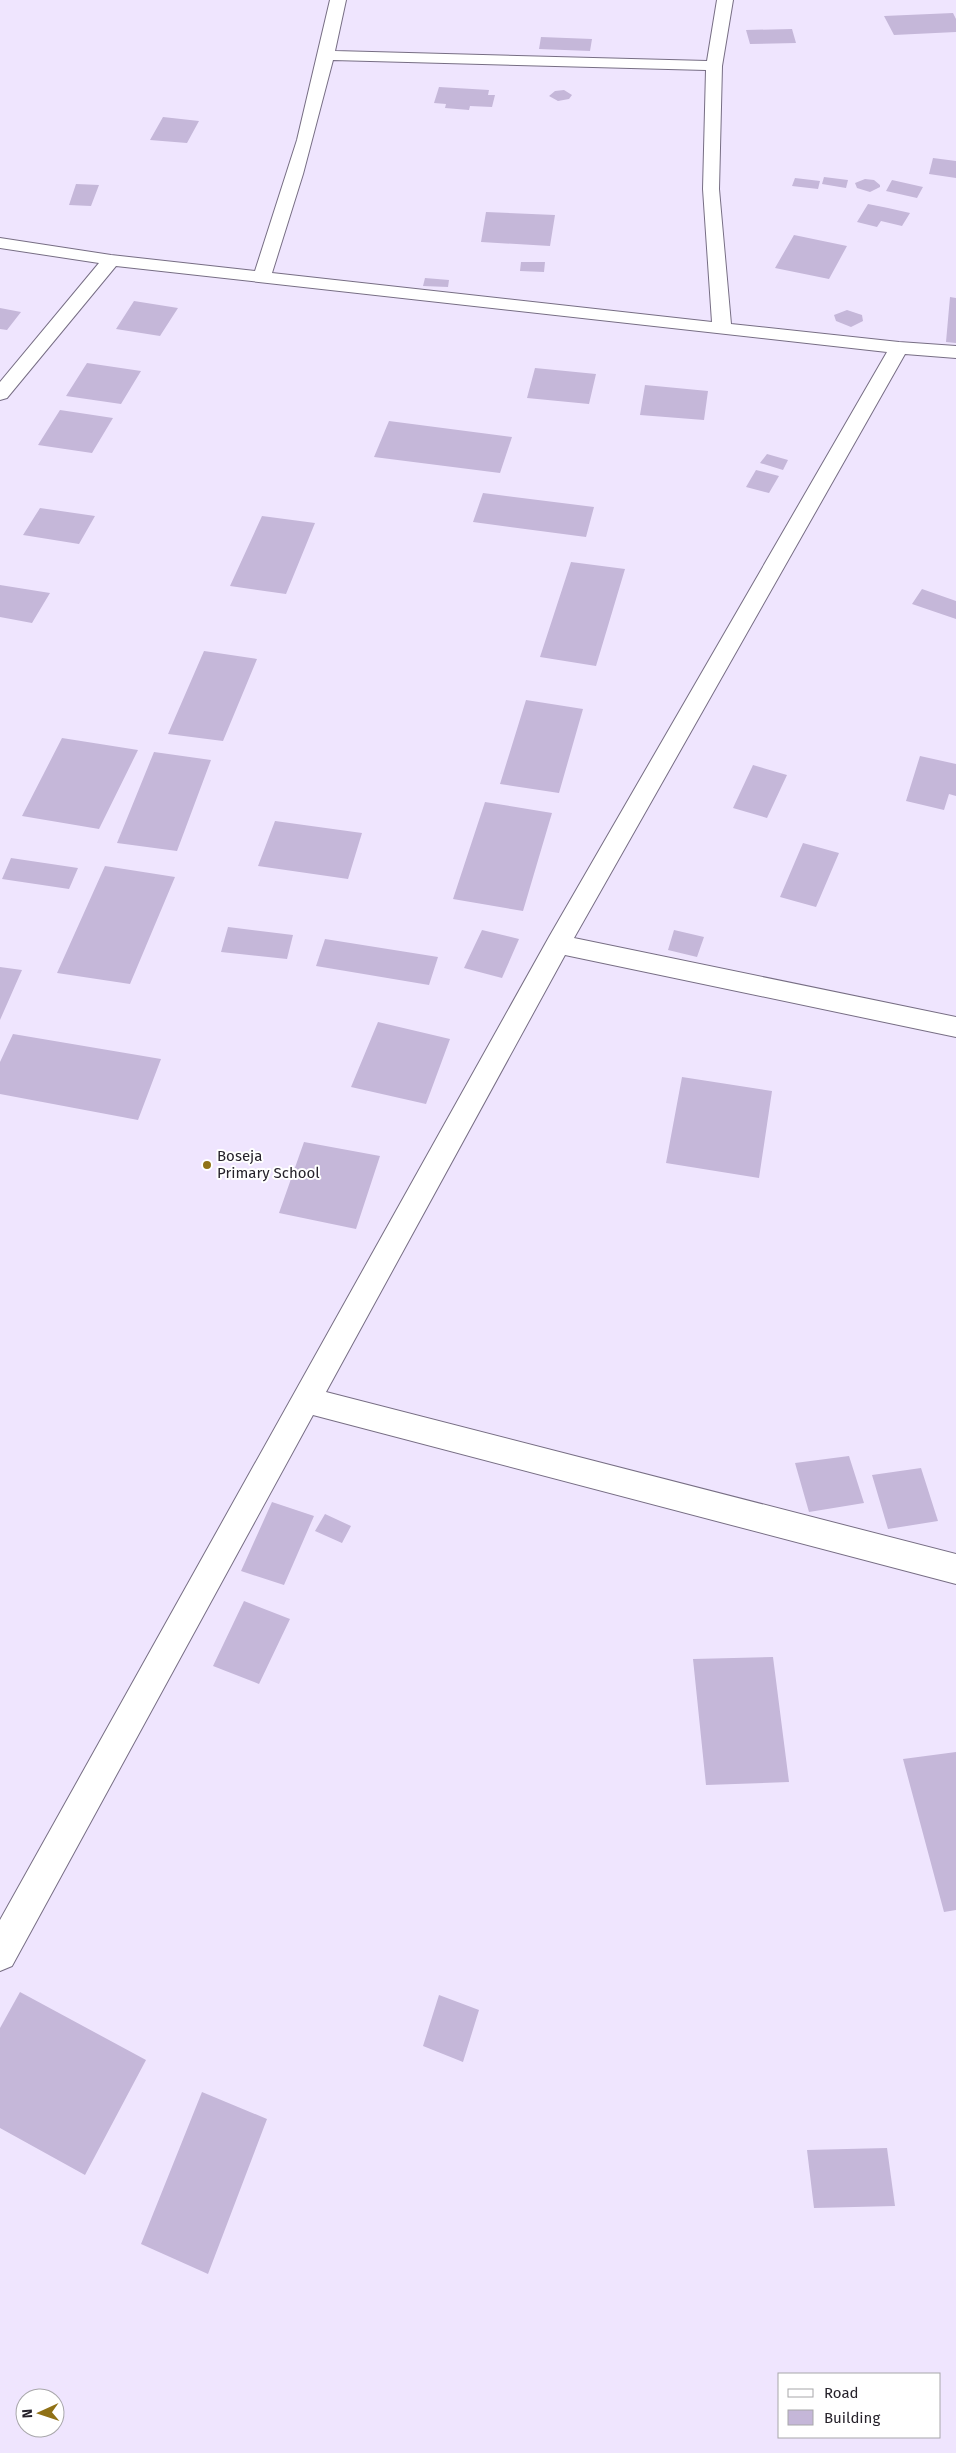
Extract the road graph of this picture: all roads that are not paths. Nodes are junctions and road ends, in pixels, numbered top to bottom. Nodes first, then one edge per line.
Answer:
1 (338, 0) edge
2 (725, 0) edge
3 (328, 55) junction
4 (714, 66) junction
5 (0, 243) edge
6 (111, 260) junction
7 (262, 277) junction
8 (722, 328) junction
9 (899, 348) junction
10 (956, 352) edge
11 (0, 394) edge
12 (558, 944) junction
13 (956, 1027) edge
14 (305, 1400) junction
15 (956, 1569) edge
16 (0, 1954) edge

1 - 3 street
2 - 4 street
3 - 4 street
3 - 7 street
4 - 8 street
5 - 6 street
6 - 7 street
6 - 11 street
7 - 8 street
8 - 9 street
9 - 10 street
9 - 12 street
12 - 13 street
12 - 14 street
14 - 15 street
14 - 16 street

